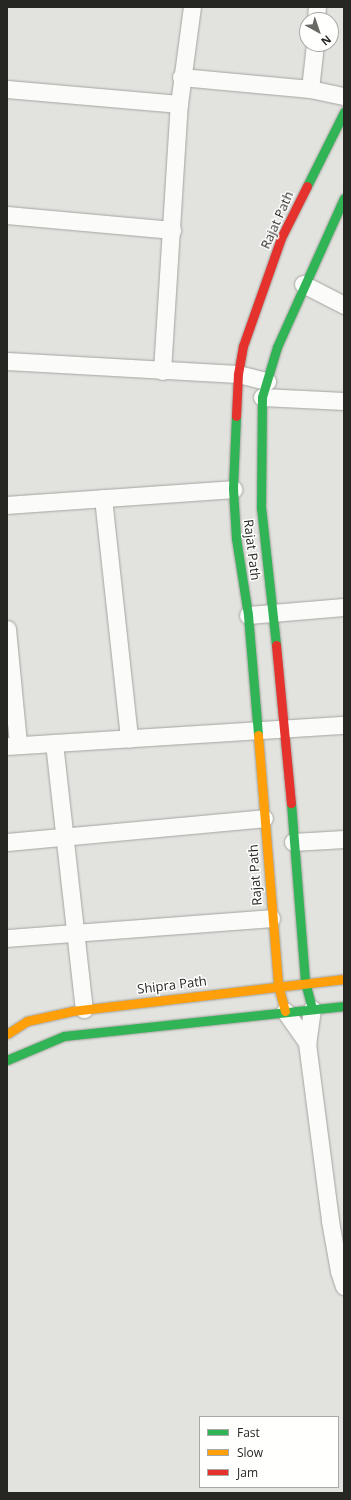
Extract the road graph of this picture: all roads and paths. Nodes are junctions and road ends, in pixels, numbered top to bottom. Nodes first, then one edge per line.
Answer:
1 (192, 7) edge
2 (314, 52) edge
3 (181, 77) junction
4 (7, 89) edge
5 (310, 89) junction
6 (344, 96) edge
7 (178, 104) junction
8 (344, 112) edge
9 (344, 198) edge
10 (7, 215) edge
11 (172, 230) junction
12 (304, 284) junction
13 (344, 304) edge
14 (7, 361) edge
15 (162, 371) junction
16 (238, 374) junction
17 (267, 381) junction
18 (262, 397) junction
19 (344, 400) edge
20 (233, 489) junction
21 (103, 498) junction
22 (7, 505) edge
23 (344, 607) edge
24 (273, 612) junction
25 (248, 614) junction
26 (7, 629) edge
27 (344, 725) edge
28 (285, 730) junction
29 (257, 732) junction
30 (129, 739) junction
31 (54, 742) junction
32 (12, 745) edge
33 (264, 818) junction
34 (65, 836) junction
35 (344, 839) edge
36 (7, 842) edge
37 (293, 842) junction
38 (271, 918) junction
39 (76, 933) junction
40 (7, 938) edge
41 (344, 979) edge
42 (305, 982) junction
43 (278, 985) junction
44 (344, 1006) edge
45 (84, 1009) junction
46 (312, 1009) junction
47 (285, 1011) junction
48 (7, 1034) edge
49 (307, 1043) junction
50 (7, 1060) edge
51 (344, 1286) edge

1 - 3 street
2 - 5 street
3 - 5 street
3 - 7 street
4 - 7 street
5 - 6 street
7 - 11 street
8 - 16 street, Rajat Path
9 - 12 street, Rajat Path
10 - 11 street
11 - 15 street
12 - 13 street
12 - 17 street, Rajat Path
14 - 15 street
15 - 16 street
16 - 17 street
16 - 20 street, Rajat Path
17 - 18 street, Rajat Path
18 - 19 street
18 - 24 street, Rajat Path
20 - 21 street
20 - 25 street, Rajat Path
21 - 22 street
21 - 30 street
23 - 24 street
24 - 25 street
24 - 28 street, Rajat Path
25 - 29 street, Rajat Path
26 - 32 street
27 - 28 street
28 - 29 street
28 - 37 street, Rajat Path
29 - 30 street
29 - 33 street, Rajat Path
30 - 31 street
31 - 32 street
31 - 34 street
33 - 34 street
33 - 38 street, Rajat Path
34 - 36 street
34 - 39 street
35 - 37 street
37 - 42 street, Rajat Path
38 - 39 street
38 - 43 street, Rajat Path
39 - 40 street
39 - 45 street
41 - 42 street, Shipra Path
42 - 43 street, Shipra Path
42 - 46 street, Rajat Path
43 - 45 street, Shipra Path
43 - 47 street, Rajat Path
44 - 46 street
45 - 48 street, Shipra Path
46 - 47 street
46 - 49 street
47 - 49 street
47 - 50 street
49 - 51 street

